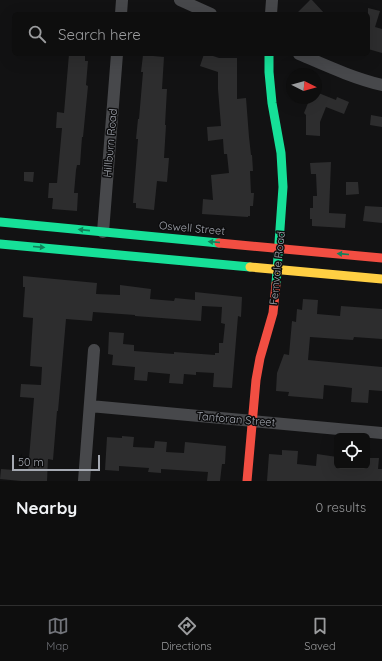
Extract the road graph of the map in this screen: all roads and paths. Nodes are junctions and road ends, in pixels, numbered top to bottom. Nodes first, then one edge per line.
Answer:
1 (122, 0) edge
2 (180, 0) edge
3 (272, 0) edge
4 (121, 12) edge
5 (207, 12) edge
6 (271, 12) edge
7 (118, 56) edge
8 (269, 56) edge
9 (304, 56) edge
10 (382, 85) edge
11 (0, 222) edge
12 (103, 232) junction
13 (0, 244) edge
14 (279, 248) junction
15 (382, 258) edge
16 (277, 269) junction
17 (382, 279) edge
18 (94, 350) dead end
19 (90, 406) junction
20 (252, 421) junction
21 (382, 433) edge
22 (84, 481) edge
23 (247, 481) edge

1 - 4 street
2 - 5 street
3 - 6 street
7 - 12 street, Hillburn Road
8 - 14 main road, Fernvale Road
9 - 10 street
12 -> 11 main road, Oswell Street
14 -> 12 main road, Oswell Street
13 -> 16 main road
15 -> 14 main road, Oswell Street
14 - 16 main road, Fernvale Road
16 - 17 main road
16 - 20 main road, Fernvale Road
18 - 19 street
19 - 20 street, Tanforan Street
19 - 22 street
20 - 21 street, Tanforan Street
20 - 23 main road, Fernvale Road

